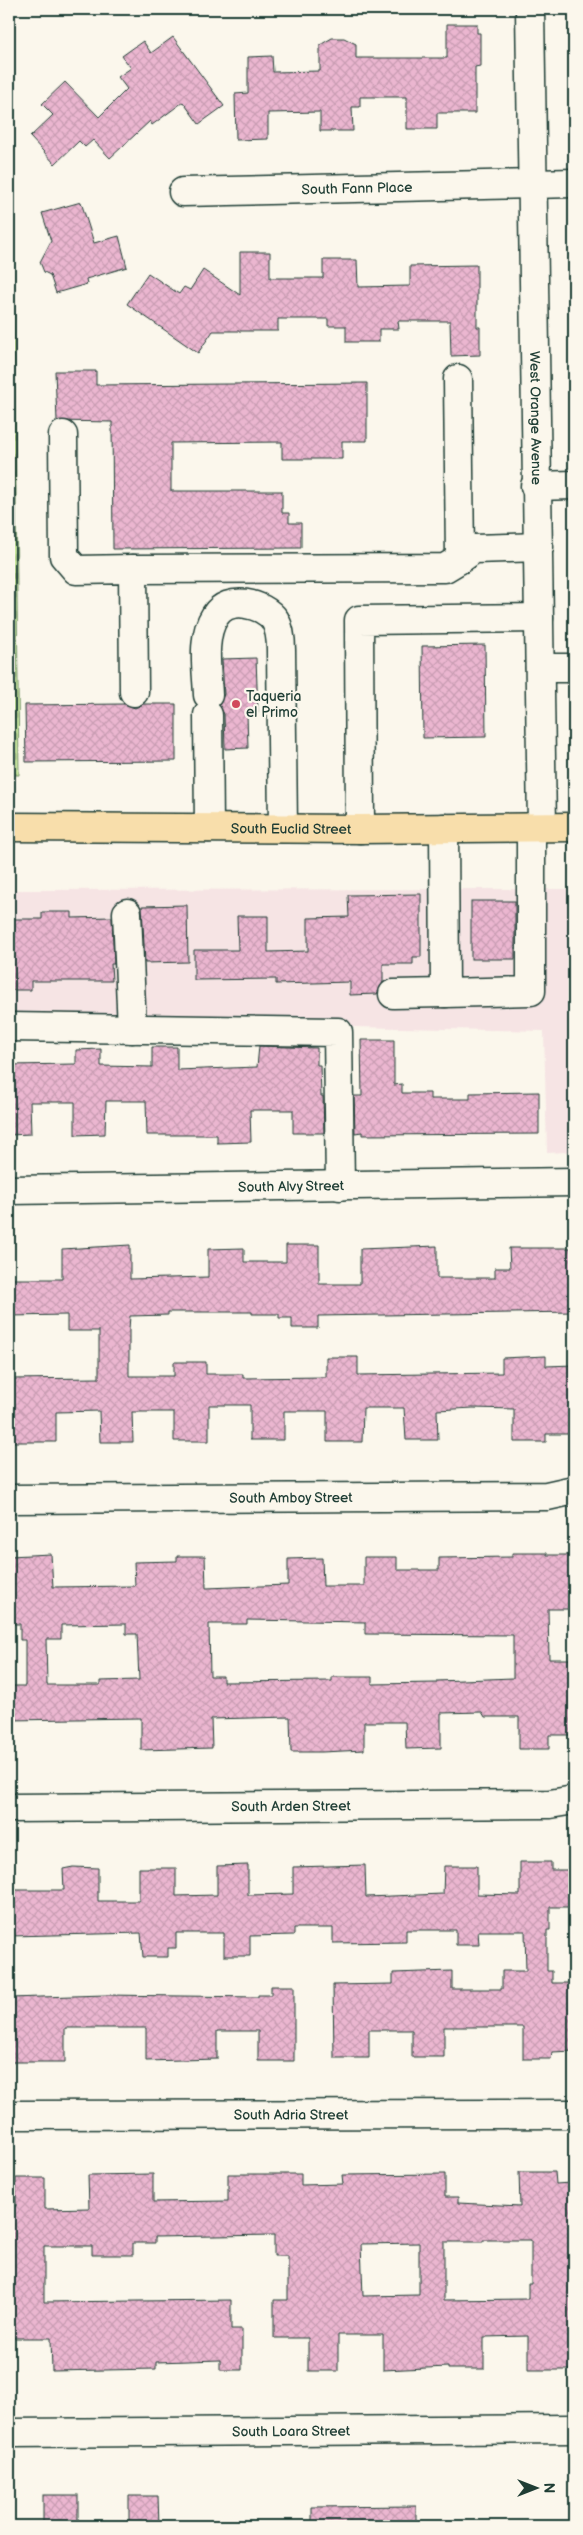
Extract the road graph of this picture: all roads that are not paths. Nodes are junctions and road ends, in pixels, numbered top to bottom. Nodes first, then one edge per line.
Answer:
1 (530, 9) edge
2 (574, 183) edge
3 (531, 184) junction
4 (182, 192) dead end
5 (458, 379) dead end
6 (63, 435) dead end
7 (574, 485) edge
8 (535, 486) junction
9 (539, 547) junction
10 (460, 559) junction
11 (134, 569) junction
12 (539, 618) junction
13 (540, 668) junction
14 (574, 668) edge
15 (134, 692) dead end
16 (9, 827) edge
17 (536, 827) junction
18 (574, 827) edge
19 (209, 828) junction
20 (283, 828) junction
21 (444, 828) junction
22 (360, 829) junction
23 (127, 913) dead end
24 (445, 993) junction
25 (393, 994) dead end
26 (9, 1027) edge
27 (132, 1029) junction
28 (574, 1182) edge
29 (340, 1186) junction
30 (9, 1190) edge
31 (574, 1490) edge
32 (9, 1499) edge
33 (574, 1800) edge
34 (9, 1808) edge
35 (574, 2114) edge
36 (9, 2115) edge
37 (574, 2429) edge
38 (9, 2433) edge

1 - 3 street, West Orange Avenue
2 - 3 street, South Fann Place
3 - 4 street, South Fann Place
3 - 8 street, West Orange Avenue
5 - 10 street
6 - 11 street
7 - 8 street
8 - 9 street, West Orange Avenue
9 - 10 street
9 - 12 street, West Orange Avenue
10 - 11 street
11 - 15 street
12 - 13 street, West Orange Avenue
12 - 22 street
13 - 14 street
13 - 17 street, West Orange Avenue
16 - 19 main road, South Euclid Street
17 - 18 main road, South Euclid Street
17 - 21 main road, South Euclid Street
17 - 24 street, West Orange Avenue
19 - 20 main road, South Euclid Street
19 - 20 street
20 - 22 main road, South Euclid Street
21 - 22 main road, South Euclid Street
21 - 24 street
23 - 27 street
24 - 25 street
26 - 27 street
27 - 29 street
28 - 29 street, South Alvy Street
29 - 30 street, South Alvy Street
31 - 32 street, South Amboy Street
33 - 34 street, South Arden Street
35 - 36 street, South Adria Street
37 - 38 street, South Loara Street

